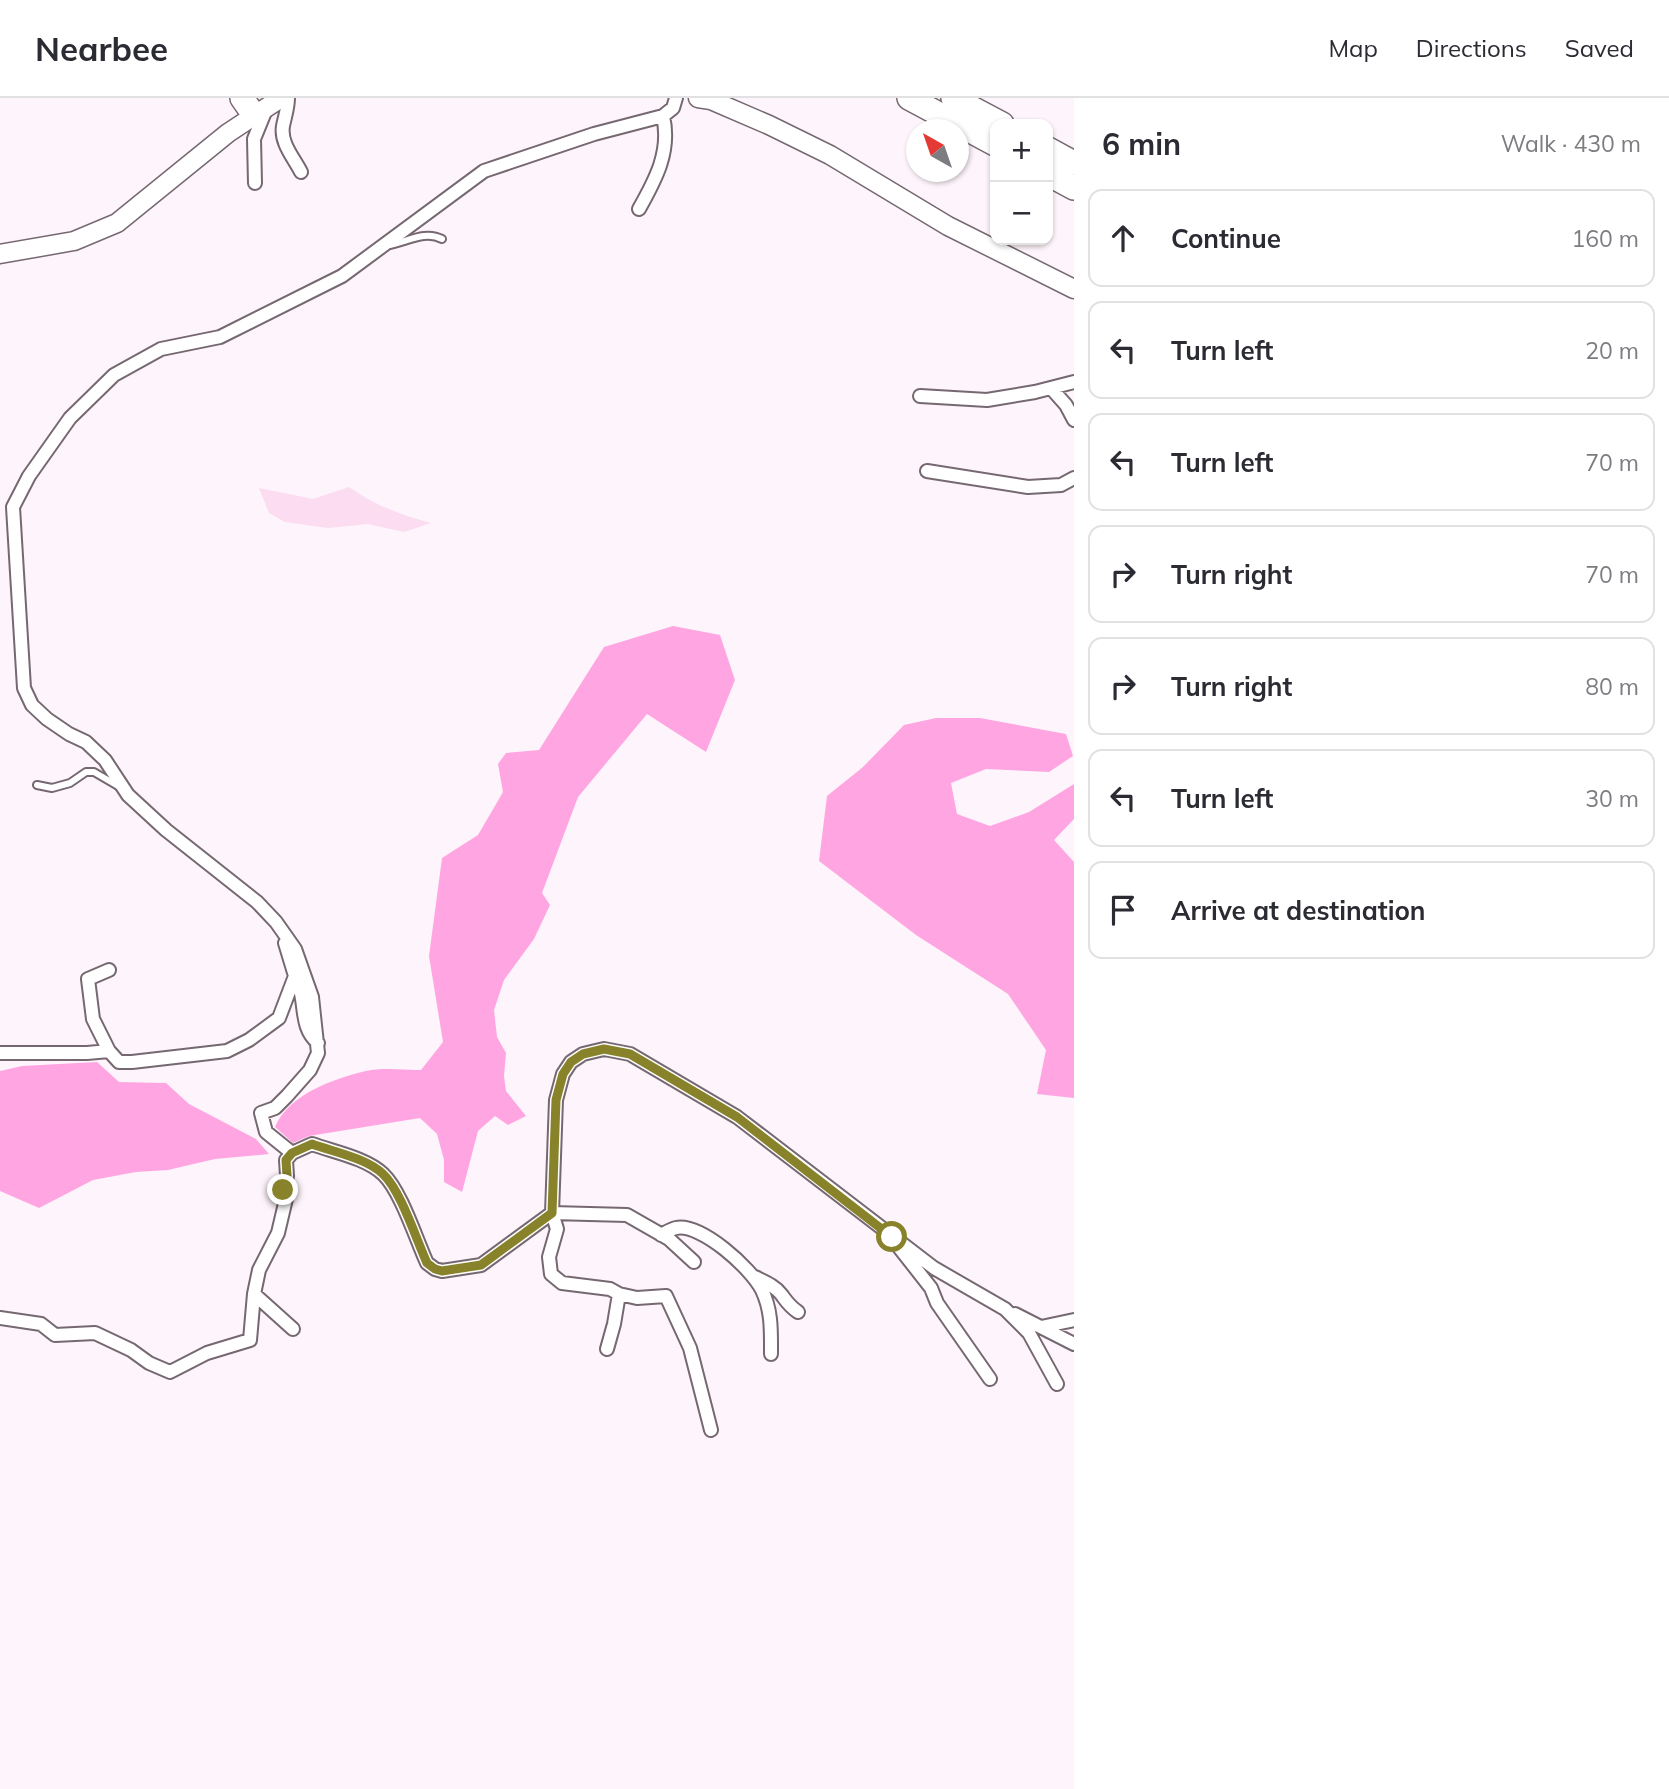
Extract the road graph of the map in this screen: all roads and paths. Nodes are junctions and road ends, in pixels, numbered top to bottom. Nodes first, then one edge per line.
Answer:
1 (288, 98) edge
2 (676, 98) edge
3 (698, 98) edge
4 (909, 98) edge
5 (953, 98) edge
6 (261, 105) edge
7 (663, 116) junction
8 (993, 119) edge
9 (990, 141) edge
10 (1053, 152) edge
11 (1074, 163) edge
12 (301, 172) dead end
13 (1053, 177) edge
14 (255, 183) dead end
15 (1074, 188) edge
16 (639, 209) dead end
17 (442, 239) dead end
18 (384, 246) junction
19 (0, 254) edge
20 (1074, 289) edge
21 (1074, 382) edge
22 (1051, 388) junction
23 (920, 396) dead end
24 (1074, 419) edge
25 (927, 471) dead end
26 (1074, 478) edge
27 (37, 785) dead end
28 (125, 791) junction
29 (281, 930) junction
30 (109, 970) dead end
31 (295, 976) junction
32 (318, 1043) junction
33 (109, 1051) junction
34 (0, 1053) edge
35 (292, 1153) junction
36 (552, 1213) junction
37 (660, 1235) junction
38 (892, 1237) junction
39 (694, 1262) dead end
40 (752, 1275) junction
41 (254, 1294) junction
42 (619, 1294) junction
43 (1005, 1309) junction
44 (798, 1312) dead end
45 (0, 1318) edge
46 (1074, 1320) edge
47 (1041, 1327) junction
48 (293, 1329) dead end
49 (1074, 1344) edge
50 (607, 1349) dead end
51 (771, 1354) dead end
52 (990, 1379) dead end
53 (1057, 1384) dead end
54 (711, 1430) dead end

1 - 12 street
2 - 7 street
3 - 20 main road
4 - 9 highway
5 - 8 highway
6 - 14 street
6 - 19 main road
7 - 16 street
7 - 18 street
10 - 11 highway
13 - 15 highway
17 - 18 lane
18 - 28 street
21 - 22 street
22 - 23 street
22 - 24 street
25 - 26 street
27 - 28 lane
28 - 29 street
29 - 31 street
29 - 32 street
30 - 33 street
31 - 32 street
31 - 33 street
32 - 35 street
33 - 34 street
35 - 36 street
35 - 41 street
36 - 37 street
36 - 38 street
36 - 42 street
37 - 39 street
37 - 40 street
38 - 43 street
38 - 52 street
40 - 44 street
40 - 51 street
41 - 45 street
41 - 48 street
42 - 50 street
42 - 54 street
43 - 47 street
43 - 53 street
46 - 47 street
47 - 49 street

